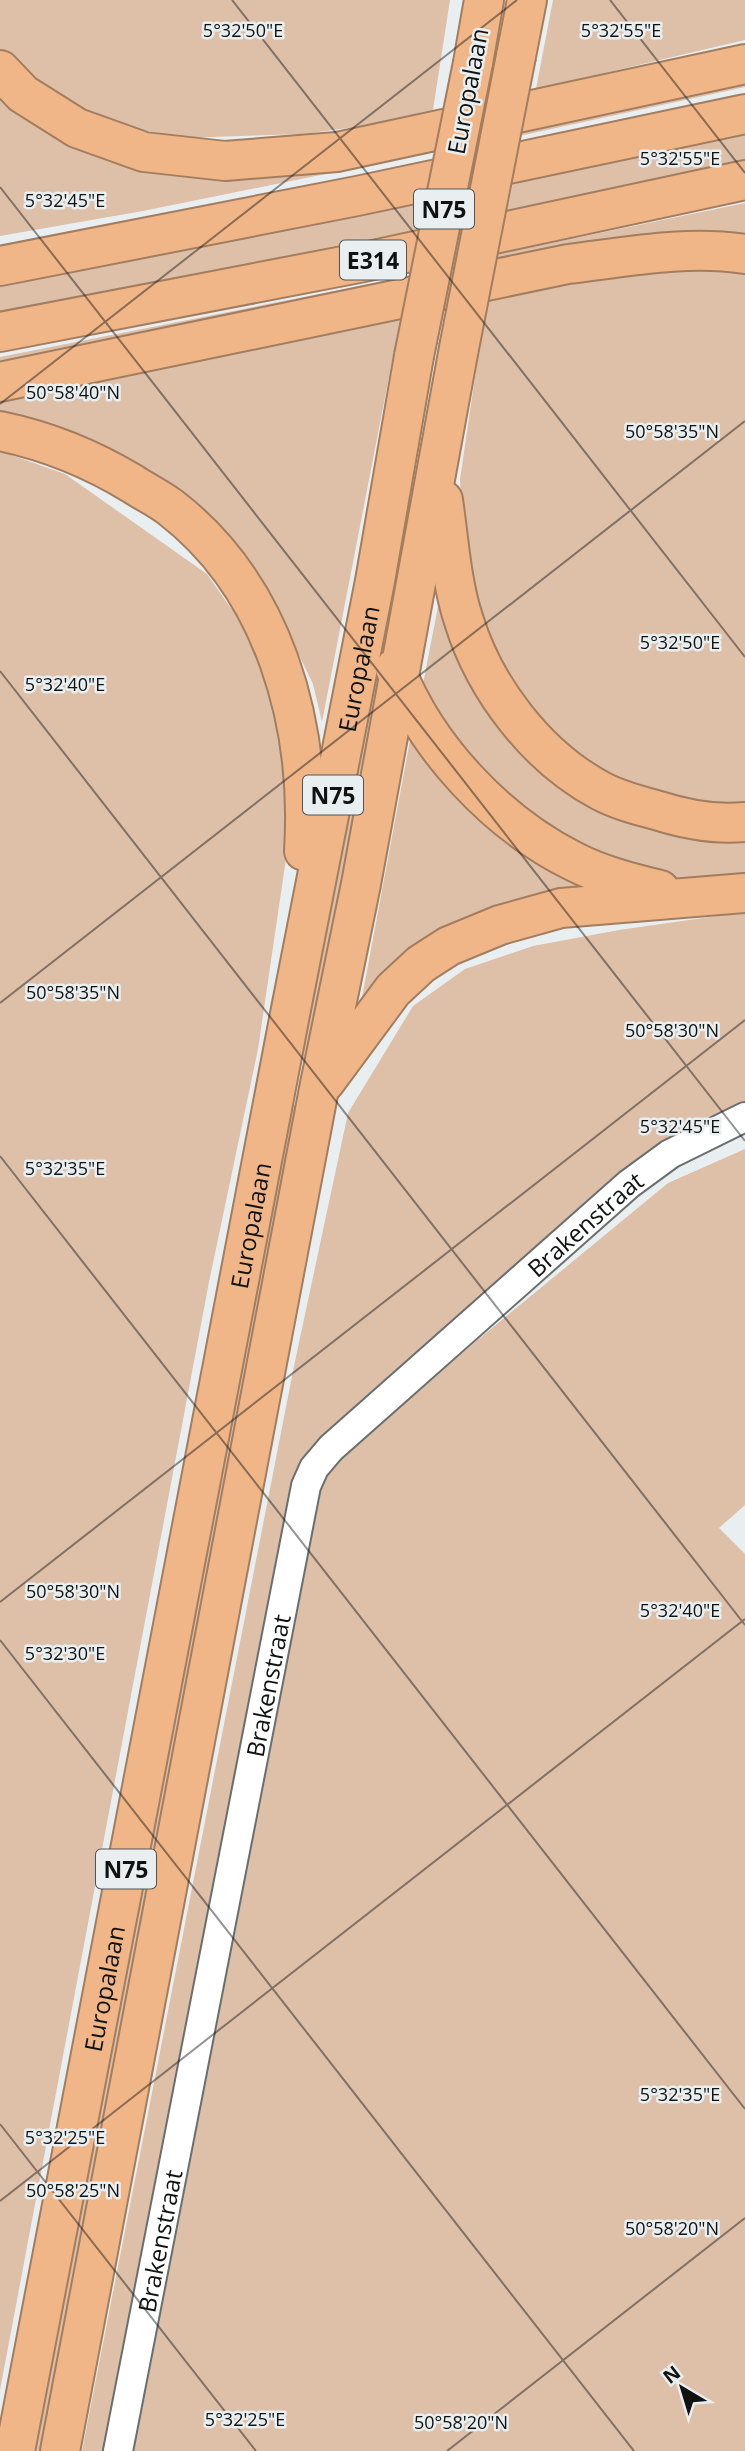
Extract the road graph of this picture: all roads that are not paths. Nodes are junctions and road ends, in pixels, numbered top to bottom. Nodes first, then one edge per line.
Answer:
1 (484, 0) edge
2 (527, 0) edge
3 (745, 64) edge
4 (0, 70) edge
5 (745, 114) edge
6 (745, 180) edge
7 (745, 254) edge
8 (0, 266) edge
9 (0, 332) edge
10 (0, 382) edge
11 (0, 431) edge
12 (438, 471) junction
13 (375, 581) junction
14 (399, 678) junction
15 (745, 822) edge
16 (745, 893) edge
17 (689, 897) junction
18 (290, 1009) junction
19 (319, 1089) junction
20 (745, 1117) edge
21 (15, 2451) edge
22 (60, 2451) edge
23 (118, 2451) edge

1 - 13 highway, Europalaan / N75, bridge
2 - 12 highway, Europalaan / N75, bridge
3 - 4 highway
5 - 8 highway
6 - 9 highway, E314
7 - 10 highway
11 - 18 highway
12 - 14 highway, Europalaan / N75
12 - 15 highway
13 - 14 highway
13 - 18 highway, Europalaan / N75
14 - 17 highway
14 - 19 highway, Europalaan / N75
16 - 17 highway
17 - 19 highway
18 - 21 highway, Europalaan / N75
19 - 22 highway, Europalaan / N75
20 - 23 street, Brakenstraat

